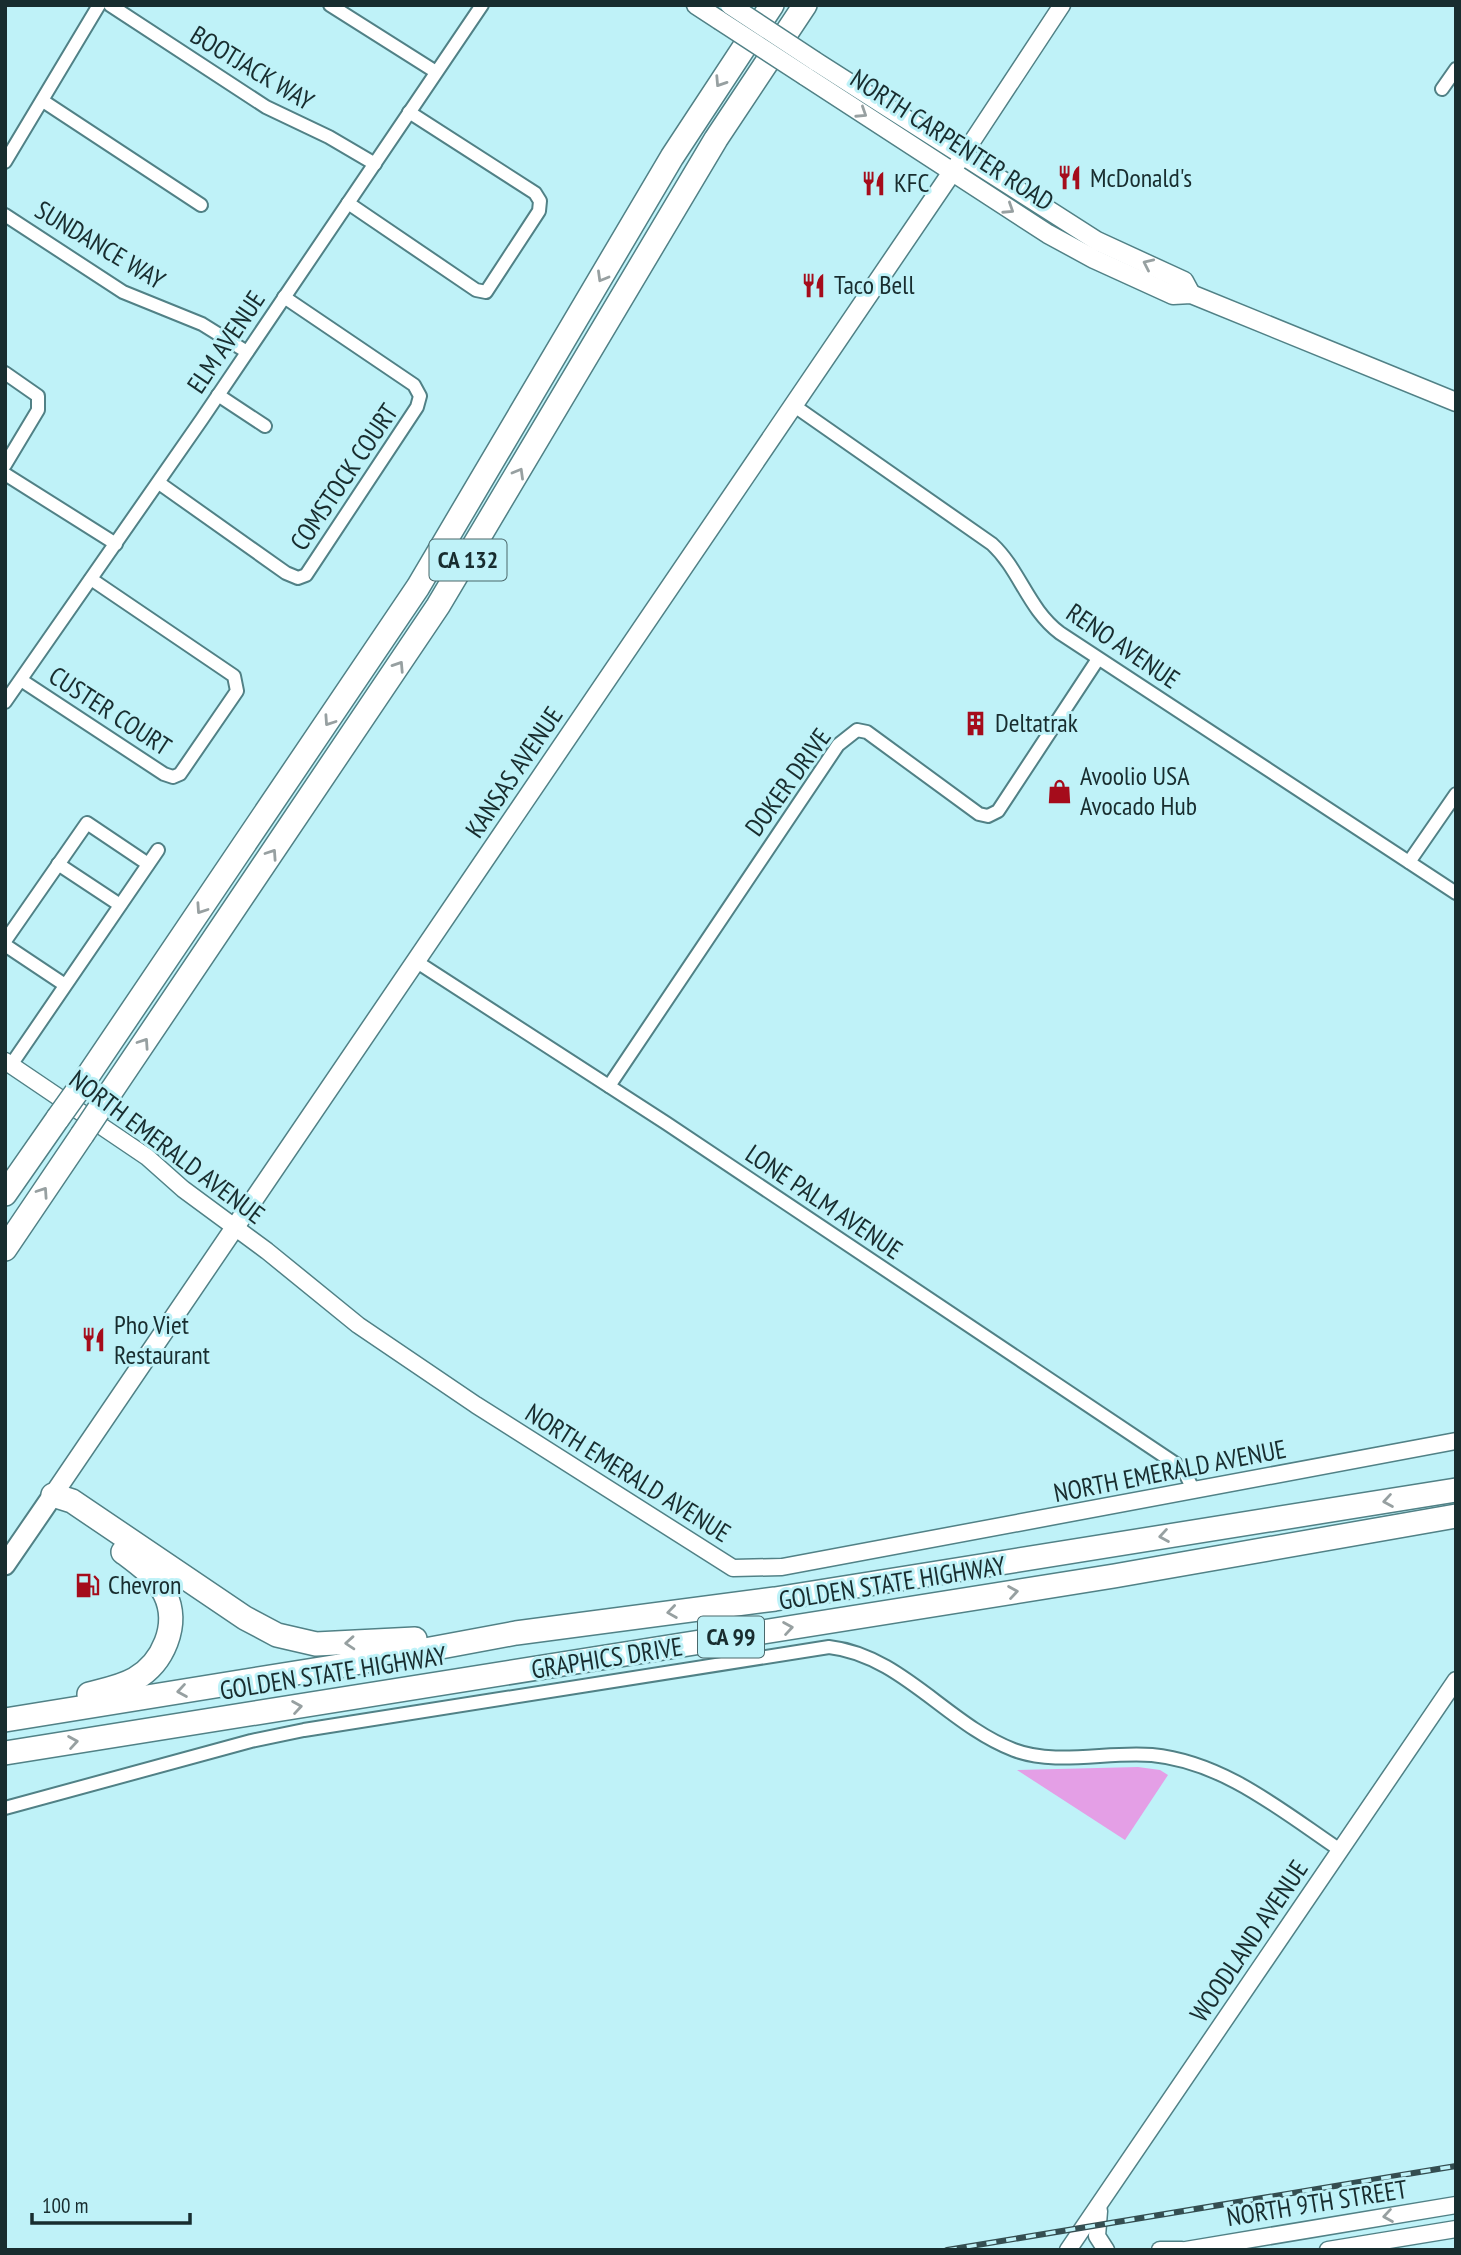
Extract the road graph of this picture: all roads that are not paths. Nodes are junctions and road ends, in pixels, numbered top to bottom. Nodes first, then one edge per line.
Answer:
1 (100, 5) edge
2 (110, 5) edge
3 (330, 5) edge
4 (482, 5) edge
5 (696, 5) edge
6 (730, 5) edge
7 (772, 5) edge
8 (805, 5) edge
9 (1062, 5) edge
10 (1456, 69) edge
11 (436, 72) junction
12 (1442, 89) dead end
13 (43, 101) junction
14 (409, 112) junction
15 (962, 156) junction
16 (5, 162) edge
17 (375, 164) junction
18 (952, 172) junction
19 (348, 203) junction
20 (201, 205) dead end
21 (5, 215) edge
22 (1191, 294) junction
23 (284, 298) junction
24 (247, 352) junction
25 (5, 373) edge
26 (218, 394) junction
27 (1456, 402) edge
28 (793, 405) junction
29 (265, 426) dead end
30 (5, 465) edge
31 (5, 474) edge
32 (159, 483) junction
33 (116, 544) junction
34 (91, 579) junction
35 (1098, 659) junction
36 (21, 680) junction
37 (5, 702) edge
38 (1456, 794) edge
39 (158, 850) dead end
40 (1409, 862) junction
41 (58, 864) junction
42 (148, 864) junction
43 (1456, 893) edge
44 (120, 905) junction
45 (5, 943) edge
46 (417, 962) junction
47 (65, 985) junction
48 (8, 1063) edge
49 (609, 1086) junction
50 (5, 1194) edge
51 (236, 1230) junction
52 (5, 1249) edge
53 (1456, 1441) edge
54 (1456, 1490) edge
55 (1194, 1492) junction
56 (53, 1495) junction
57 (1456, 1516) edge
58 (5, 1565) edge
59 (516, 1633) junction
60 (1456, 1680) edge
61 (5, 1719) edge
62 (5, 1753) edge
63 (5, 1808) edge
64 (1340, 1850) junction
65 (1104, 2198) junction
66 (1456, 2205) edge
67 (1456, 2229) edge
68 (1068, 2250) edge
69 (1106, 2250) edge
70 (1160, 2250) edge
71 (1184, 2250) edge
72 (1328, 2250) edge

1 - 13 street
2 - 17 street, BOOTJACK WAY
3 - 11 street
4 - 11 street, ELM AVENUE
5 -> 18 main road, NORTH CARPENTER ROAD, bridge
6 - 15 main road, NORTH CARPENTER ROAD, bridge
7 -> 50 highway, CA 132, bridge
52 -> 8 highway, CA 132, bridge
9 - 15 street, KANSAS AVENUE
10 - 12 street
11 - 14 street, ELM AVENUE
13 - 16 street
13 - 20 street
14 - 17 street, ELM AVENUE
14 - 19 street
15 - 18 street, KANSAS AVENUE
22 -> 15 main road, NORTH CARPENTER ROAD
17 - 19 street, ELM AVENUE
18 -> 22 main road, NORTH CARPENTER ROAD
18 - 28 main road, KANSAS AVENUE
19 - 23 street, ELM AVENUE
21 - 24 street, SUNDANCE WAY
22 - 27 main road, NORTH CARPENTER ROAD
23 - 24 street, ELM AVENUE
23 - 32 street, COMSTOCK COURT
24 - 26 street, ELM AVENUE
25 - 30 street
26 - 29 street
26 - 32 street, ELM AVENUE
28 - 35 street, RENO AVENUE
28 - 46 main road, KANSAS AVENUE
31 - 33 street
32 - 33 street, ELM AVENUE
33 - 34 street, ELM AVENUE
34 - 36 street, ELM AVENUE
34 - 36 street, CUSTER COURT
35 - 40 street, RENO AVENUE
35 - 49 street, DOKER DRIVE
36 - 37 street, ELM AVENUE
38 - 40 street
39 - 42 street
40 - 43 street, RENO AVENUE
41 - 42 street
41 - 44 street
41 - 45 street
42 - 44 street
44 - 47 street
45 - 47 street
46 - 49 street, LONE PALM AVENUE
46 - 51 main road, KANSAS AVENUE
47 - 48 street
48 - 51 street, NORTH EMERALD AVENUE
49 - 55 street, LONE PALM AVENUE
51 - 55 street, NORTH EMERALD AVENUE
51 - 56 main road, KANSAS AVENUE
53 - 55 street, NORTH EMERALD AVENUE
54 -> 59 highway, GOLDEN STATE HIGHWAY / CA 99
56 - 58 main road, KANSAS AVENUE
59 -> 56 highway
56 - 61 highway
62 -> 57 highway, GOLDEN STATE HIGHWAY / CA 99
59 -> 61 highway, GOLDEN STATE HIGHWAY / CA 99
60 - 64 street, WOODLAND AVENUE
63 - 64 street, GRAPHICS DRIVE
64 - 65 street, WOODLAND AVENUE
65 - 68 street, WOODLAND AVENUE
65 - 69 street
66 -> 71 street, NORTH 9TH STREET
67 - 72 street, NORTH 9TH STREET
70 - 71 street, NORTH 9TH STREET

